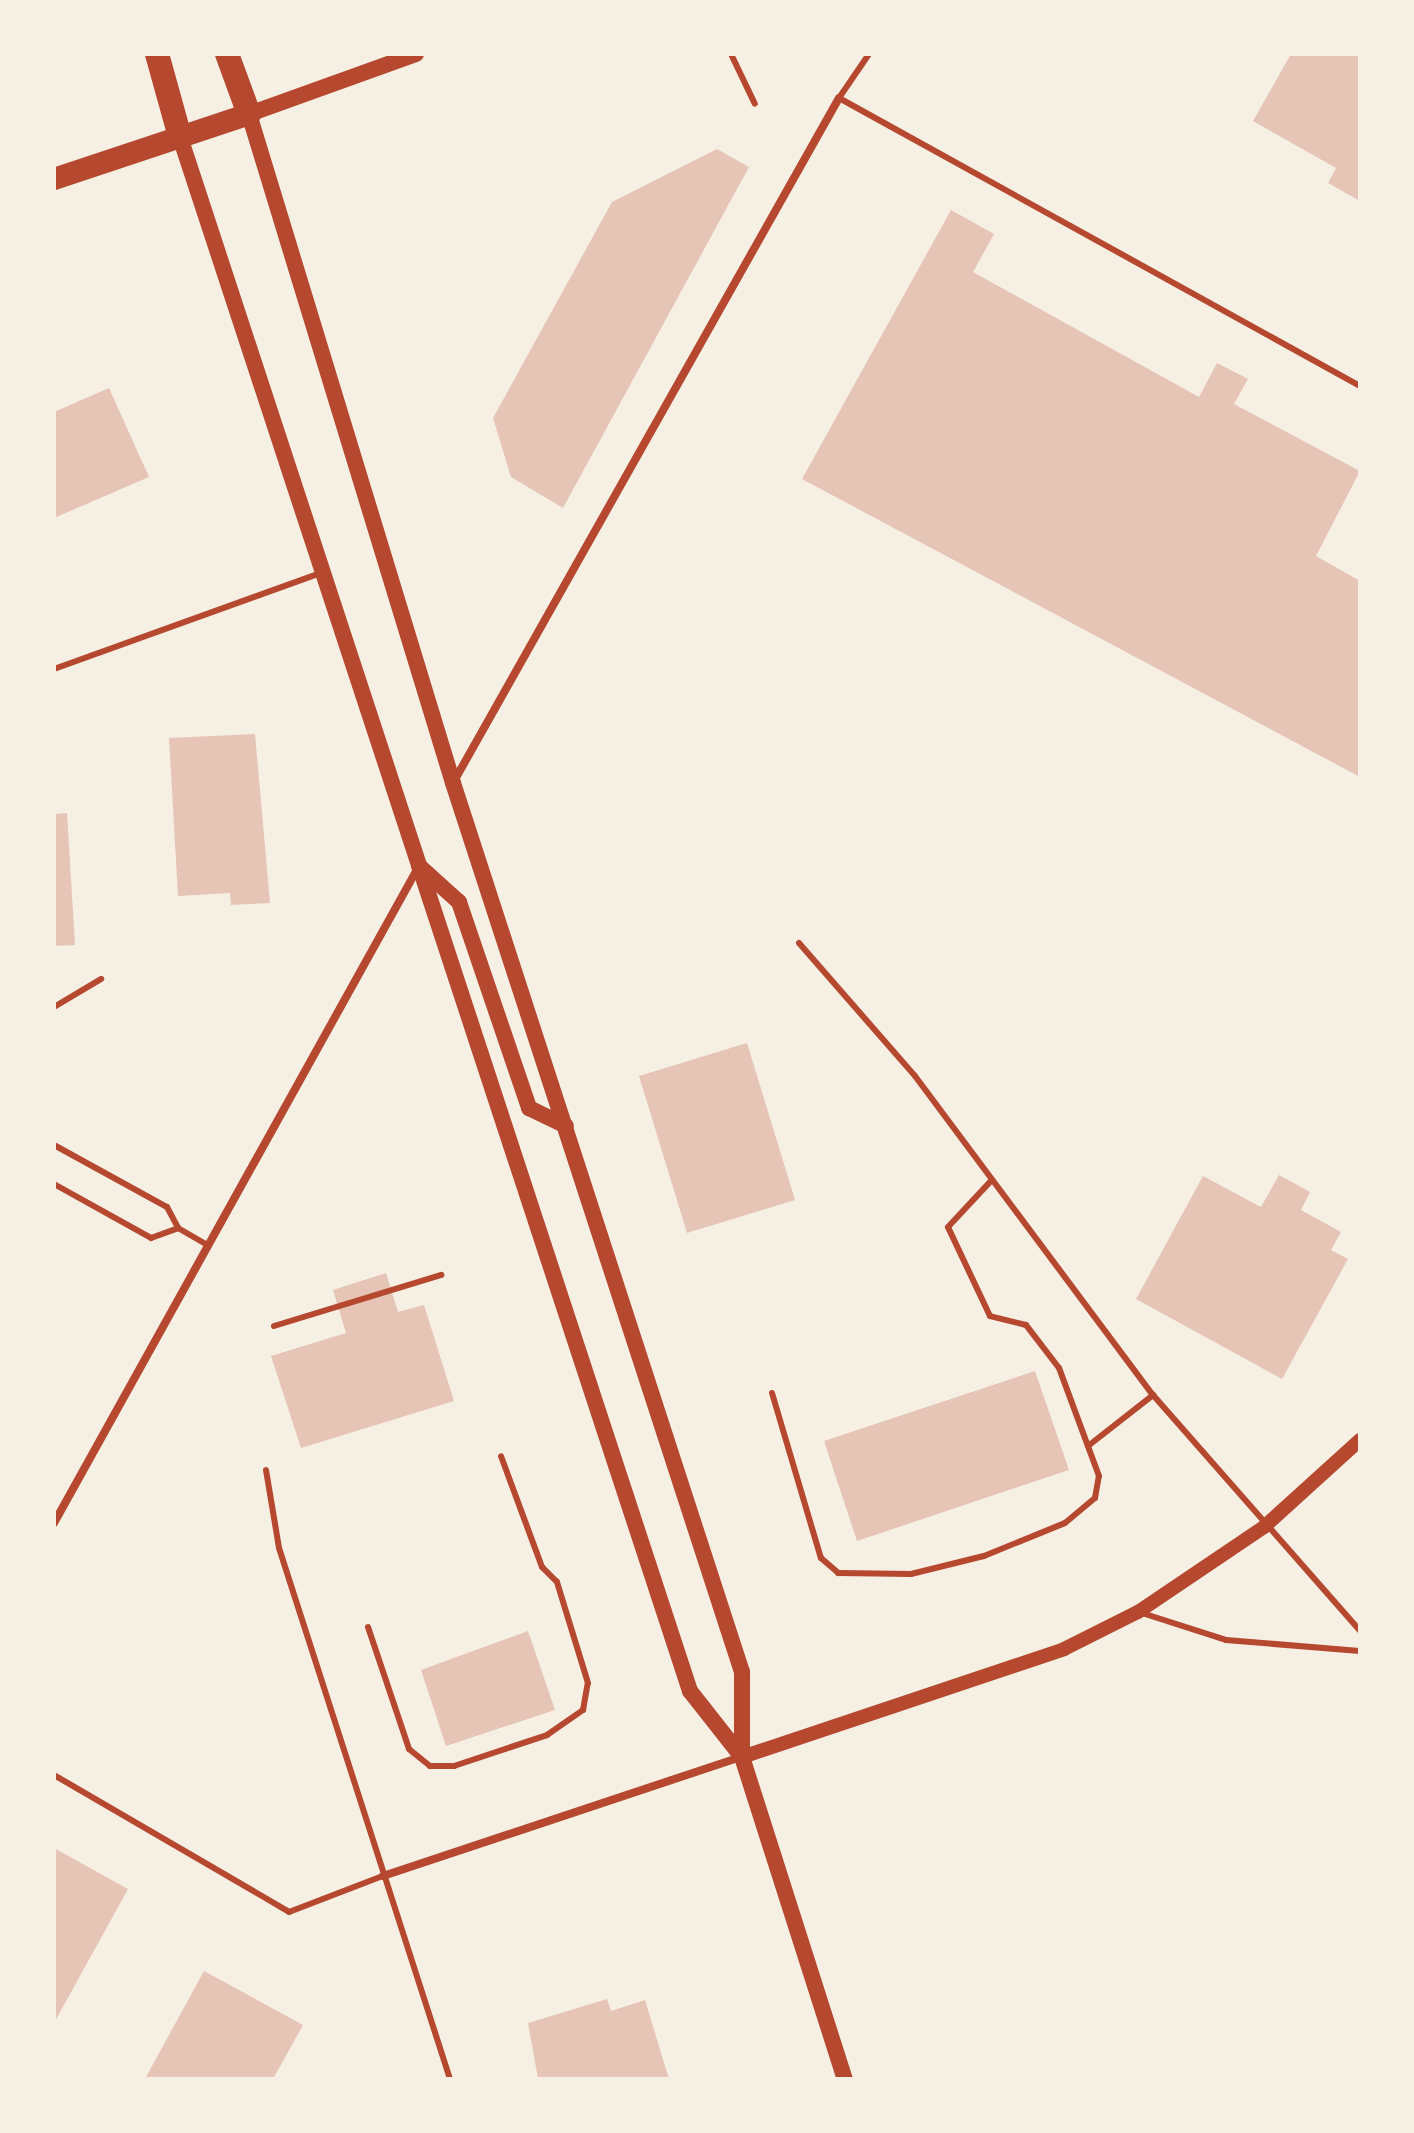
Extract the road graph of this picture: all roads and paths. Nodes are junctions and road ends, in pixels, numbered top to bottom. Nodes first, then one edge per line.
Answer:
1 (157, 54) edge
2 (227, 54) edge
3 (416, 54) edge
4 (731, 54) edge
5 (869, 54) edge
6 (839, 98) junction
7 (755, 104) dead end
8 (249, 114) junction
9 (180, 137) junction
10 (54, 179) edge
11 (1360, 386) edge
12 (323, 571) junction
13 (54, 669) edge
14 (453, 783) junction
15 (419, 866) junction
16 (799, 943) dead end
17 (101, 979) dead end
18 (54, 1007) edge
19 (566, 1126) junction
20 (54, 1145) edge
21 (990, 1182) junction
22 (54, 1184) edge
23 (178, 1228) junction
24 (208, 1245) junction
25 (441, 1275) dead end
26 (274, 1326) dead end
27 (772, 1393) dead end
28 (1153, 1395) junction
29 (1360, 1440) edge
30 (1088, 1446) junction
31 (501, 1456) dead end
32 (266, 1470) dead end
33 (54, 1523) edge
34 (1264, 1527) junction
35 (1138, 1612) junction
36 (368, 1627) dead end
37 (1360, 1631) edge
38 (1360, 1651) edge
39 (742, 1757) junction
40 (54, 1775) edge
41 (383, 1876) junction
42 (450, 2079) edge
43 (845, 2079) edge

1 - 9 highway
2 - 8 highway
3 - 8 main road
4 - 7 lane
5 - 6 lane
6 - 11 lane
6 - 14 street
8 - 9 highway
8 - 14 main road
9 - 10 highway
9 - 12 main road
12 - 13 lane
12 - 15 main road
14 - 19 main road
15 - 19 main road
15 - 24 street
15 - 39 main road
16 - 21 lane
17 - 18 lane
19 - 39 main road
20 - 23 lane
21 - 28 lane
21 - 30 lane
22 - 23 lane
23 - 24 lane
24 - 33 street
25 - 26 lane
27 - 30 lane
28 - 30 lane
28 - 34 lane
29 - 34 street
31 - 36 lane
32 - 41 lane
34 - 35 street
34 - 37 lane
35 - 38 lane
35 - 39 street
39 - 41 street
39 - 43 main road
40 - 41 lane
41 - 42 lane

